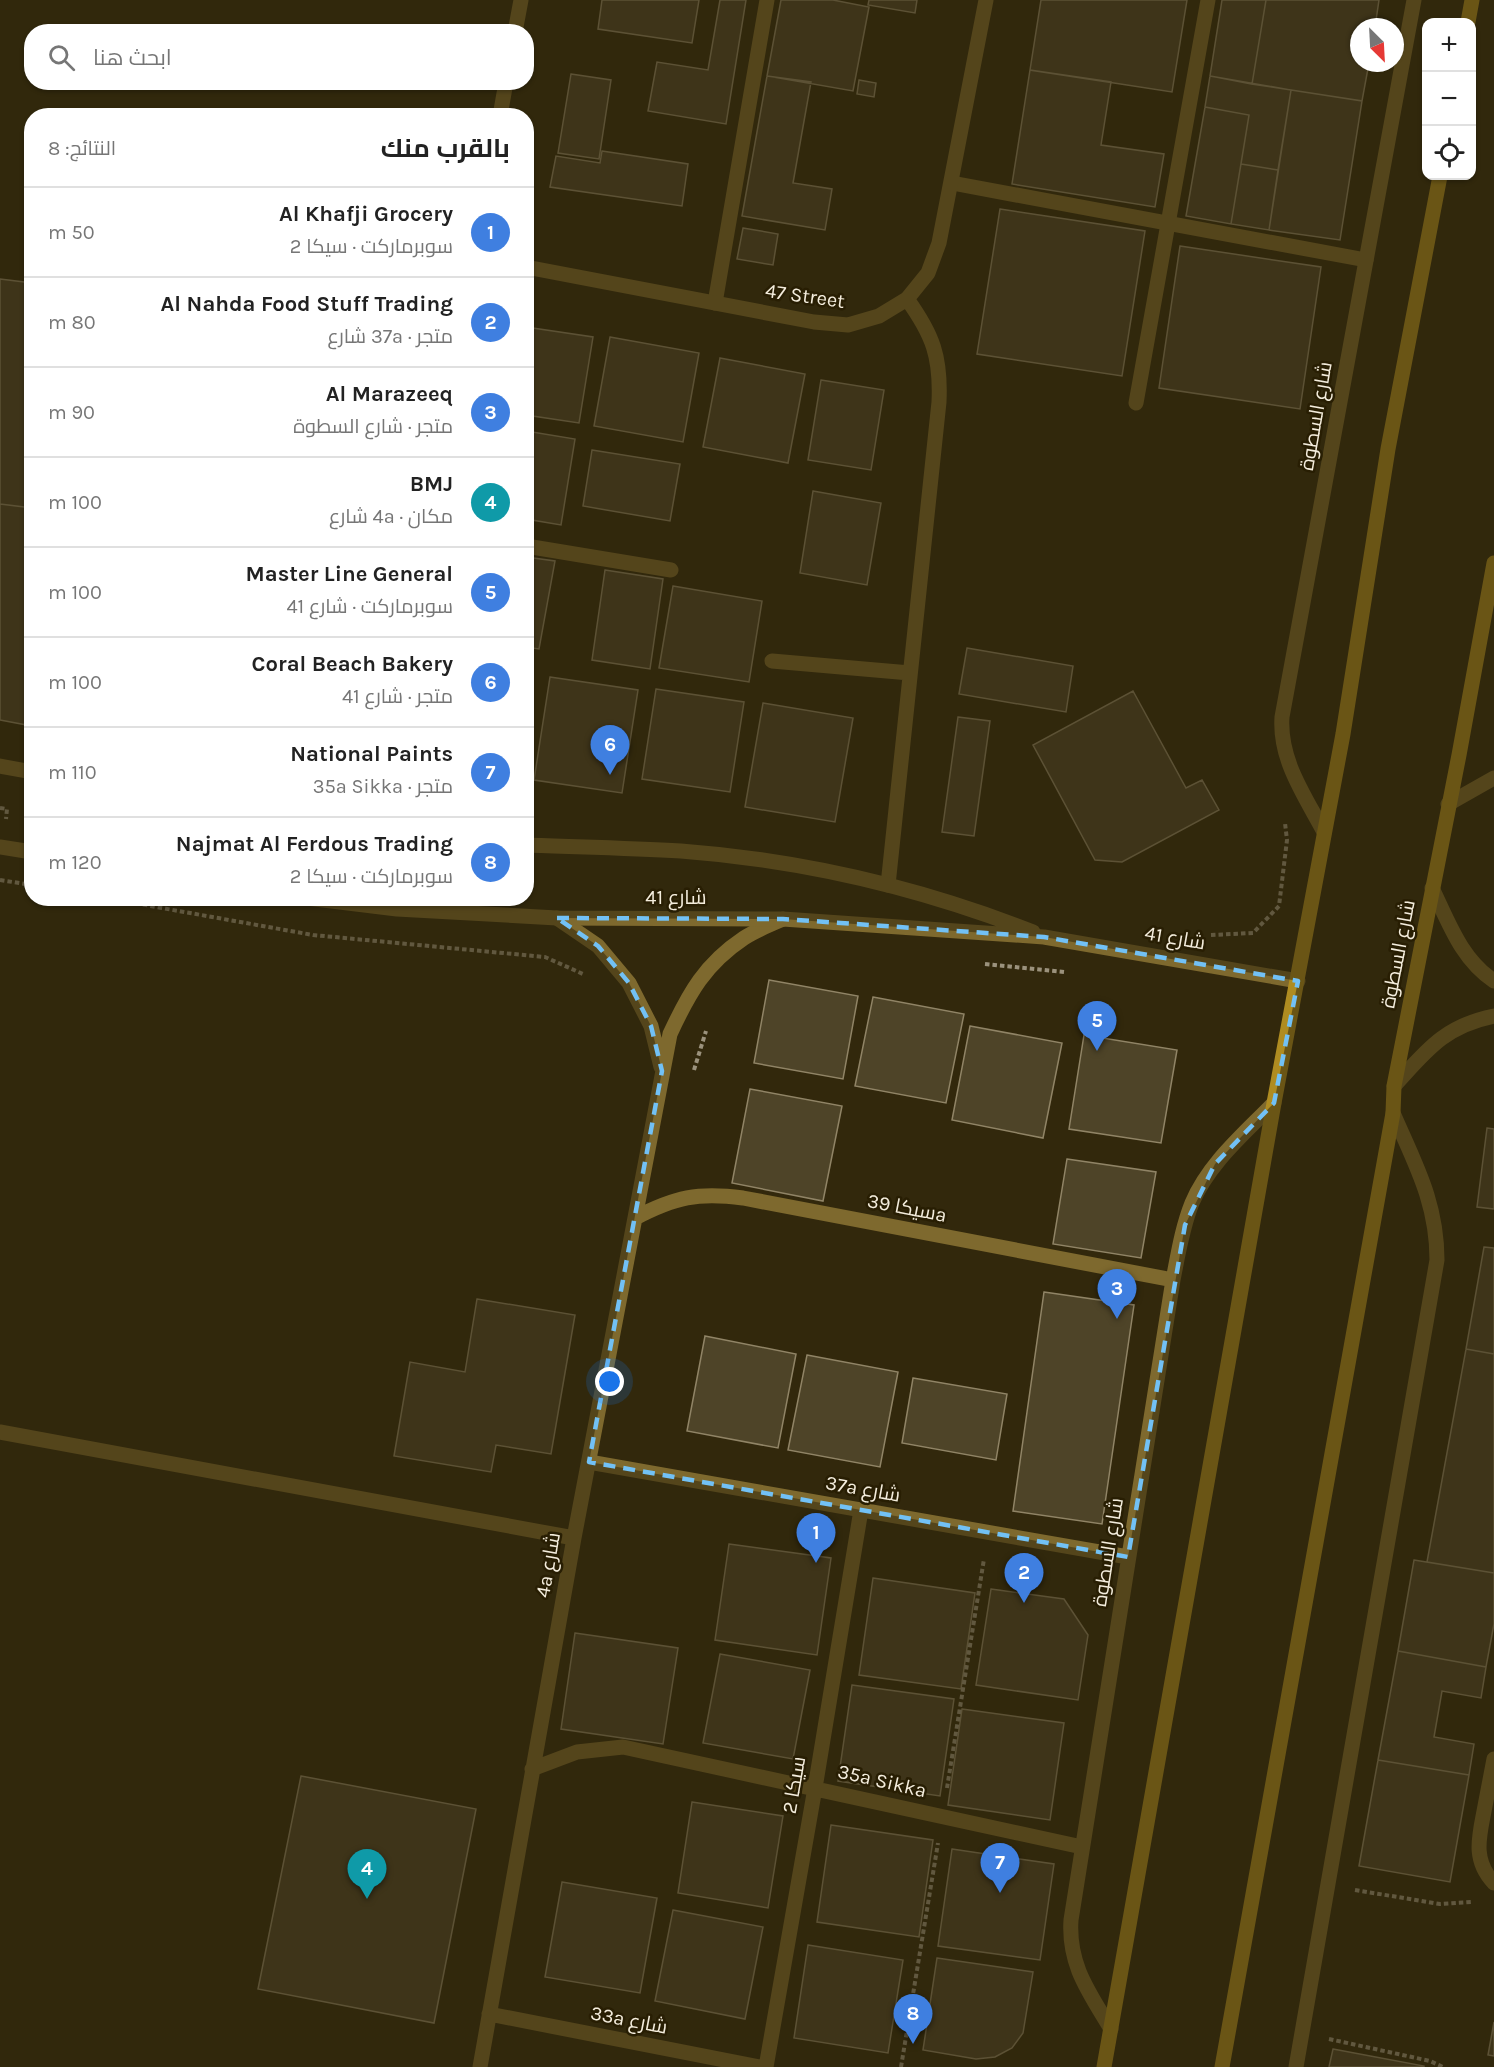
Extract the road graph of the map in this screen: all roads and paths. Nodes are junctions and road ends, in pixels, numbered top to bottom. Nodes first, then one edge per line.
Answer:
1 (521, 0) edge
2 (767, 0) edge
3 (986, 0) edge
4 (1208, 0) edge
5 (1414, 0) edge
6 (1472, 0) edge
7 (1469, 18) edge
8 (516, 24) edge
9 (505, 90) edge
10 (502, 108) edge
11 (1439, 180) edge
12 (952, 183) junction
13 (1168, 224) junction
14 (1366, 260) junction
15 (534, 269) edge
16 (907, 299) junction
17 (715, 303) junction
18 (1136, 403) dead end
19 (534, 547) edge
20 (1494, 563) edge
21 (671, 570) dead end
22 (772, 661) dead end
23 (910, 673) junction
24 (0, 766) edge
25 (24, 770) edge
26 (1494, 778) edge
27 (1448, 804) junction
28 (1284, 819) dead end
29 (1324, 832) junction
30 (534, 845) edge
31 (0, 847) edge
32 (24, 851) edge
33 (0, 880) edge
34 (24, 884) edge
35 (888, 885) junction
36 (1432, 888) junction
37 (151, 906) edge
38 (372, 906) edge
39 (557, 918) junction
40 (783, 919) junction
41 (1208, 935) dead end
42 (1044, 937) junction
43 (977, 963) dead end
44 (1072, 973) dead end
45 (588, 976) dead end
46 (1298, 981) junction
47 (1494, 981) edge
48 (1494, 1016) edge
49 (708, 1022) dead end
50 (662, 1071) junction
51 (694, 1073) dead end
52 (1394, 1086) junction
53 (1274, 1103) junction
54 (1393, 1113) junction
55 (635, 1218) junction
56 (1173, 1280) junction
57 (0, 1432) edge
58 (589, 1462) junction
59 (861, 1510) junction
60 (574, 1538) junction
61 (1128, 1557) junction
62 (1494, 1760) edge
63 (532, 1768) junction
64 (815, 1788) junction
65 (1082, 1847) junction
66 (1494, 1883) edge
67 (1328, 1886) junction
68 (1483, 1899) dead end
69 (489, 2014) junction
70 (1111, 2029) junction
71 (1302, 2033) junction
72 (480, 2067) edge
73 (760, 2067) edge
74 (766, 2067) edge
75 (1104, 2067) edge
76 (1222, 2067) edge
77 (1296, 2067) edge
78 (1443, 2067) edge

1 - 8 street
2 - 17 street
3 - 12 street, 47 Street
4 - 13 street
5 - 14 street, شارع السطوة
6 - 7 main road
9 - 10 street
11 - 29 main road
12 - 13 street
12 - 16 street, 47 Street
13 - 14 street
13 - 18 street
14 - 29 street, شارع السطوة
15 - 17 street, 47 Street
16 - 17 street, 47 Street
16 - 23 street
19 - 21 street
20 - 27 main road, شارع السطوة
22 - 23 street
23 - 35 street
24 - 25 street
26 - 27 street
27 - 36 main road, شارع السطوة
28 - 41 path
29 - 46 main road
30 - 35 street, شارع 41
31 - 32 street
33 - 34 path
35 - 42 street, شارع 41
36 - 47 street
36 - 52 main road, شارع السطوة
37 - 45 path
38 - 39 street, شارع 41
39 - 40 street, شارع 41
39 - 50 street, 4a شارع
40 - 42 street, شارع 41
40 - 50 street, 4a شارع
42 - 46 street, شارع 41
43 - 44 path
46 - 53 main road
48 - 52 street
49 - 51 path
50 - 55 street, 4a شارع
52 - 54 main road, شارع السطوة
53 - 56 street, شارع السطوة
53 - 70 main road
54 - 67 street, شارع السطوة
54 - 76 main road, شارع السطوة
55 - 56 street, سيكا 39a
55 - 58 street, 4a شارع
56 - 61 street, شارع السطوة
57 - 60 street
58 - 59 street, 37a شارع
58 - 60 street, 4a شارع
59 - 61 street, 37a شارع
59 - 64 street, سيكا 2
60 - 63 street, 4a شارع
61 - 65 street, شارع السطوة
62 - 66 street
63 - 64 street, 35a Sikka
63 - 69 street, 4a شارع
64 - 65 street, 35a Sikka
64 - 74 street, سيكا 2
65 - 70 street, شارع السطوة
67 - 68 path
67 - 71 street, شارع السطوة
69 - 72 street, 4a شارع
69 - 73 street, 33a شارع
70 - 75 main road
71 - 77 street, شارع السطوة
71 - 78 path

